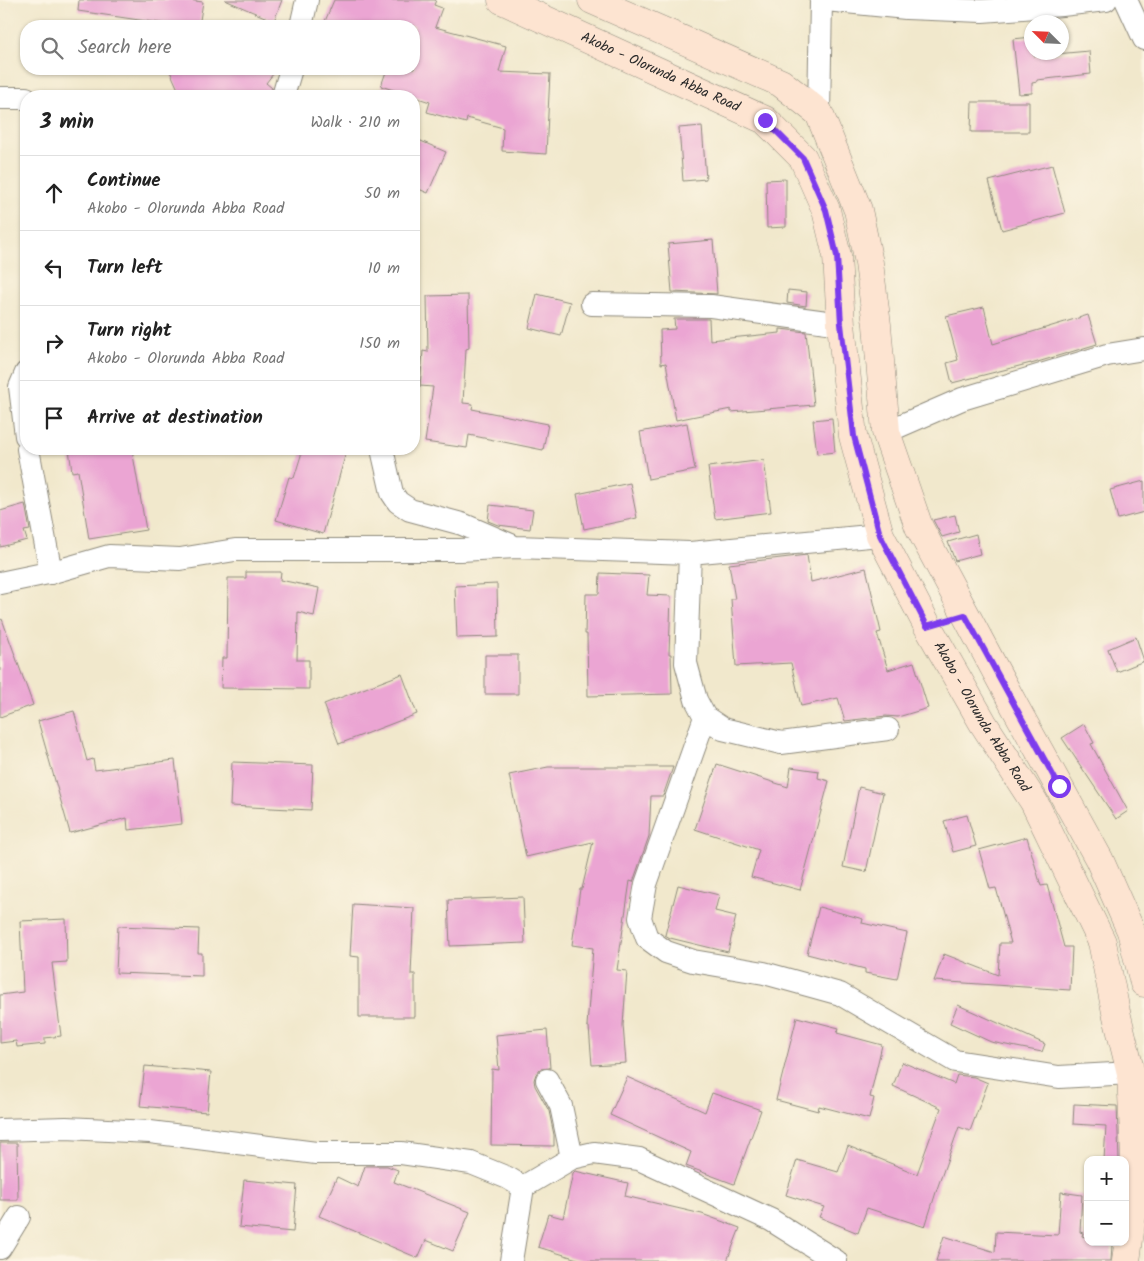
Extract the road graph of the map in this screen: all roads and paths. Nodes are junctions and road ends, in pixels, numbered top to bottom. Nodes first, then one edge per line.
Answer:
1 (307, 0) edge
2 (502, 0) edge
3 (592, 0) edge
4 (821, 0) edge
5 (826, 0) edge
6 (1106, 0) edge
7 (1126, 0) edge
8 (302, 20) edge
9 (1144, 39) edge
10 (289, 75) edge
11 (285, 90) edge
12 (0, 98) edge
13 (20, 98) edge
14 (819, 113) junction
15 (592, 304) dead end
16 (841, 324) junction
17 (1144, 348) edge
18 (886, 432) junction
19 (29, 455) edge
20 (383, 455) edge
21 (880, 535) junction
22 (516, 548) junction
23 (690, 553) junction
24 (51, 573) junction
25 (0, 583) edge
26 (965, 615) junction
27 (927, 626) junction
28 (705, 717) junction
29 (888, 729) dead end
30 (1144, 983) edge
31 (1131, 1074) junction
32 (547, 1080) dead end
33 (0, 1130) edge
34 (572, 1158) junction
35 (523, 1187) junction
36 (19, 1217) dead end
37 (0, 1248) edge
38 (511, 1261) edge
39 (836, 1261) edge
40 (1126, 1261) edge

1 - 8 street
2 - 16 main road, Akobo - Olorunda Abba Road
3 - 14 main road
4 - 14 street
5 - 6 street
7 - 9 street
10 - 11 street
12 - 13 street
14 - 18 main road
15 - 16 street
16 - 21 main road, Akobo - Olorunda Abba Road
17 - 18 street
18 - 26 main road
19 - 24 street
20 - 22 street
21 - 23 street
21 - 27 main road, Akobo - Olorunda Abba Road
22 - 23 street
22 - 24 street
23 - 28 street
24 - 25 street
26 - 27 main road
26 - 30 main road
27 - 31 main road, Akobo - Olorunda Abba Road
28 - 29 street
28 - 31 street
31 - 40 main road, Akobo - Olorunda Abba Road
32 - 34 street
33 - 35 street
34 - 35 street
34 - 39 street
35 - 38 street
36 - 37 street

